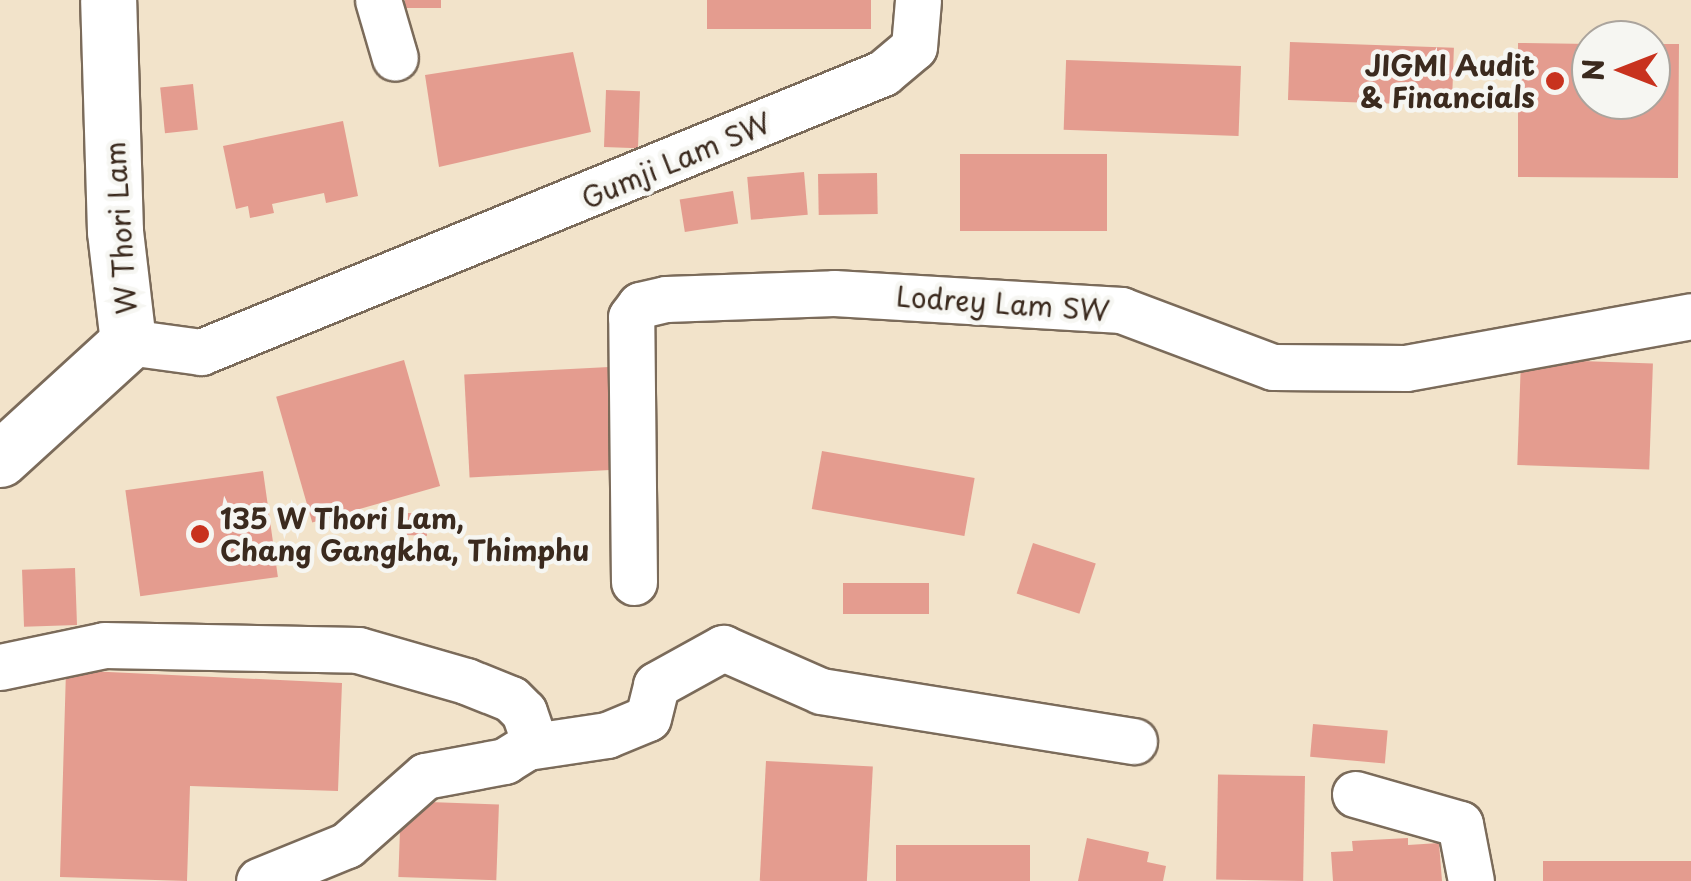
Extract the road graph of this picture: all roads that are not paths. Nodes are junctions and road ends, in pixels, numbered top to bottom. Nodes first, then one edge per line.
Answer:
1 (108, 0) edge
2 (378, 0) edge
3 (918, 0) edge
4 (395, 58) dead end
5 (1691, 316) edge
6 (128, 342) junction
7 (0, 459) edge
8 (634, 582) dead end
9 (0, 666) edge
10 (1134, 741) dead end
11 (527, 747) junction
12 (1355, 794) dead end
13 (259, 881) edge
14 (1470, 881) edge

1 - 6 main road, W Thori Lam
2 - 4 street
3 - 6 street, Gumji Lam SW
5 - 8 street, Lodrey Lam SW
6 - 7 main road, W Thori Lam
9 - 11 street
10 - 11 street
11 - 13 street
12 - 14 street

